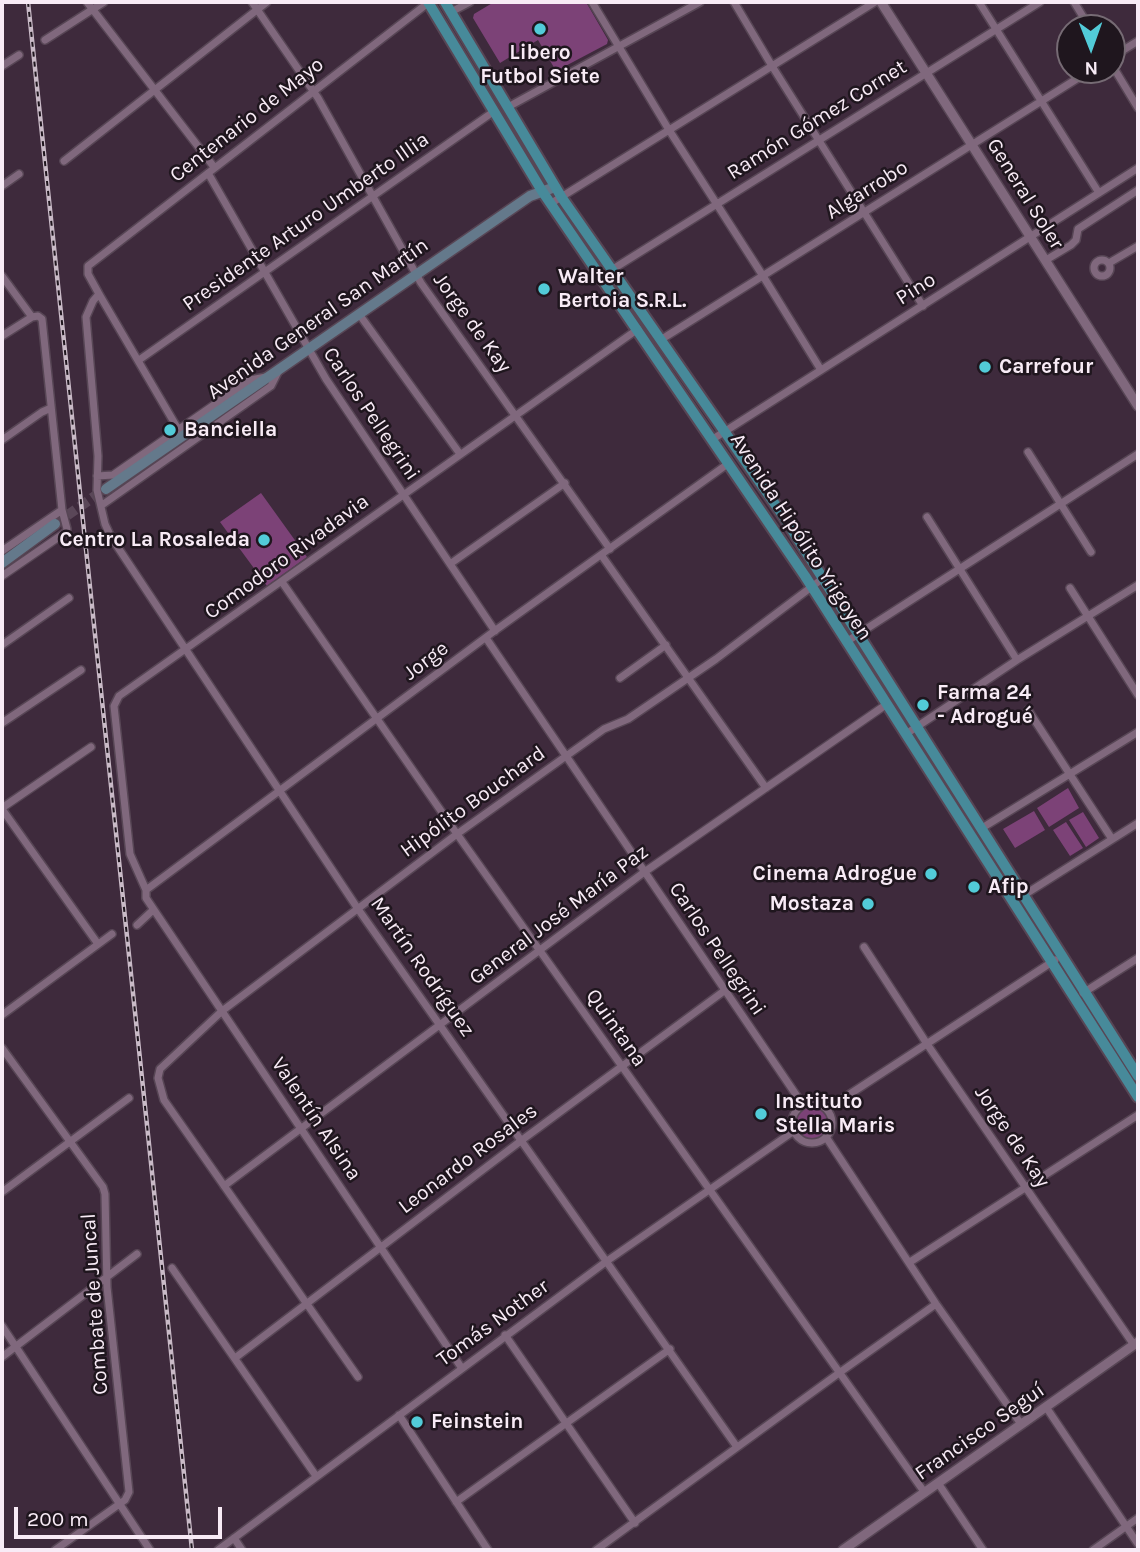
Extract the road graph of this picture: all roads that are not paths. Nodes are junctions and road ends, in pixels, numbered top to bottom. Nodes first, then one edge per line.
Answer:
1 (88, 2) edge
2 (104, 2) edge
3 (252, 2) edge
4 (267, 2) edge
5 (428, 2) edge
6 (445, 2) edge
7 (470, 2) edge
8 (592, 2) edge
9 (700, 2) edge
10 (734, 2) edge
11 (875, 2) edge
12 (881, 2) edge
13 (979, 2) edge
14 (1040, 2) edge
15 (92, 9) junction
16 (257, 9) junction
17 (451, 12) junction
18 (996, 29) junction
19 (45, 40) dead end
20 (619, 46) junction
21 (19, 55) dead end
22 (2, 65) edge
23 (772, 66) junction
24 (926, 72) junction
25 (1069, 84) edge
26 (1123, 84) edge
27 (156, 90) junction
28 (314, 92) junction
29 (1043, 101) junction
30 (508, 107) junction
31 (1138, 108) edge
32 (493, 112) junction
33 (669, 130) junction
34 (818, 139) junction
35 (973, 144) junction
36 (64, 161) dead end
37 (1138, 168) edge
38 (211, 170) junction
39 (19, 174) dead end
40 (2, 186) edge
41 (555, 187) junction
42 (1138, 190) edge
43 (542, 191) junction
44 (1100, 193) junction
45 (373, 197) junction
46 (562, 198) junction
47 (550, 204) junction
48 (716, 204) junction
49 (865, 212) junction
50 (1031, 236) junction
51 (1138, 246) edge
52 (1046, 260) junction
53 (1109, 263) dead end
54 (612, 269) junction
55 (264, 273) junction
56 (415, 274) junction
57 (2, 276) edge
58 (763, 276) junction
59 (97, 296) junction
60 (923, 306) junction
61 (359, 314) junction
62 (32, 317) junction
63 (638, 329) junction
64 (2, 336) edge
65 (662, 339) junction
66 (308, 350) junction
67 (139, 360) junction
68 (821, 370) junction
69 (275, 373) junction
70 (1138, 407) edge
71 (51, 408) junction
72 (516, 415) junction
73 (178, 429) junction
74 (724, 431) junction
75 (713, 439) junction
76 (2, 440) edge
77 (1028, 452) dead end
78 (460, 454) junction
79 (1138, 454) edge
80 (730, 463) junction
81 (97, 476) junction
82 (565, 483) junction
83 (102, 493) junction
84 (404, 495) junction
85 (1061, 503) junction
86 (102, 505) junction
87 (62, 510) junction
88 (927, 517) dead end
89 (60, 523) junction
90 (610, 549) junction
91 (2, 551) edge
92 (1091, 552) dead end
93 (602, 556) junction
94 (2, 562) edge
95 (450, 564) junction
96 (961, 568) junction
97 (2, 576) edge
98 (822, 579) junction
99 (282, 582) junction
100 (1138, 585) edge
101 (812, 587) junction
102 (1070, 587) dead end
103 (69, 598) dead end
104 (1089, 617) junction
105 (495, 631) junction
106 (858, 635) junction
107 (486, 638) junction
108 (846, 642) junction
109 (2, 645) edge
110 (666, 645) junction
111 (187, 650) junction
112 (1017, 660) junction
113 (81, 670) dead end
114 (688, 676) junction
115 (620, 678) dead end
116 (1138, 695) edge
117 (887, 704) junction
118 (1028, 710) dead end
119 (378, 720) junction
120 (2, 723) edge
121 (916, 727) junction
122 (1138, 732) edge
123 (906, 734) junction
124 (91, 747) dead end
125 (566, 755) junction
126 (1069, 773) junction
127 (766, 788) junction
128 (279, 790) junction
129 (2, 808) edge
130 (1138, 823) edge
131 (982, 828) junction
132 (457, 834) junction
133 (1112, 839) junction
134 (643, 873) junction
135 (146, 890) junction
136 (1024, 895) junction
137 (358, 909) junction
138 (152, 911) junction
139 (137, 925) dead end
140 (111, 934) dead end
141 (98, 944) junction
142 (864, 947) dead end
143 (540, 951) junction
144 (1058, 958) junction
145 (1138, 958) edge
146 (724, 992) junction
147 (1080, 994) junction
148 (222, 1011) junction
149 (2, 1015) edge
150 (441, 1026) junction
151 (927, 1044) junction
152 (2, 1048) edge
153 (621, 1066) junction
154 (1138, 1076) edge
155 (1138, 1097) edge
156 (129, 1098) dead end
157 (803, 1105) junction
158 (827, 1109) junction
159 (1138, 1115) edge
160 (300, 1128) junction
161 (794, 1130) junction
162 (826, 1137) junction
163 (522, 1140) junction
164 (69, 1142) junction
165 (224, 1186) junction
166 (1026, 1187) junction
167 (709, 1189) junction
168 (2, 1192) edge
169 (382, 1246) junction
170 (137, 1254) dead end
171 (607, 1261) junction
172 (911, 1262) junction
173 (172, 1268) dead end
174 (107, 1277) junction
175 (307, 1303) junction
176 (936, 1304) junction
177 (2, 1326) edge
178 (505, 1335) junction
179 (1136, 1343) edge
180 (15, 1346) junction
181 (670, 1349) junction
182 (2, 1357) edge
183 (235, 1358) junction
184 (461, 1367) junction
185 (839, 1373) junction
186 (358, 1377) dead end
187 (1046, 1407) junction
188 (399, 1415) junction
189 (566, 1424) junction
190 (1021, 1424) junction
191 (737, 1447) junction
192 (316, 1476) junction
193 (938, 1483) junction
194 (925, 1493) junction
195 (456, 1502) junction
196 (120, 1504) junction
197 (1138, 1518) edge
198 (635, 1523) junction
199 (1126, 1527) junction
200 (233, 1538) junction
201 (1138, 1544) edge
202 (55, 1550) edge
203 (150, 1550) edge
204 (218, 1550) edge
205 (242, 1550) edge
206 (488, 1550) edge
207 (596, 1550) edge
208 (842, 1550) edge
209 (983, 1550) edge
210 (1093, 1550) edge

1 - 15 street, Carlos Pellegrini
2 - 15 street
3 - 16 street, Jorge de Kay
4 - 16 street
5 - 28 street, Centenario de Mayo
5 - 32 main road, Avenida Hipólito Yrigoyen
6 - 17 main road, Avenida Hipólito Yrigoyen
7 - 17 street
8 - 20 street
9 - 20 street
10 - 23 street
11 - 23 street
12 - 24 street, General Soler
13 - 18 street
14 - 18 street, Ramón Gómez Cornet
15 - 19 street
15 - 27 street, Carlos Pellegrini
16 - 27 street
16 - 28 street, Jorge de Kay
17 - 30 main road, Avenida Hipólito Yrigoyen
18 - 24 street, Ramón Gómez Cornet
18 - 29 street
20 - 30 street
20 - 33 street
21 - 22 street
23 - 33 street
23 - 34 street
24 - 34 street, Ramón Gómez Cornet
24 - 35 street, General Soler
25 - 29 street, Algarrobo
26 - 31 street
27 - 36 street
27 - 38 street, Carlos Pellegrini
28 - 38 street, Centenario de Mayo
28 - 45 street, Jorge de Kay
29 - 35 street, Algarrobo
29 - 44 street
30 - 41 main road, Avenida Hipólito Yrigoyen
32 - 43 main road, Avenida Hipólito Yrigoyen
32 - 45 street, Presidente Arturo Umberto Illia
33 - 46 street
33 - 48 street
34 - 48 street, Ramón Gómez Cornet
34 - 49 street
35 - 49 street, Algarrobo
35 - 50 street, General Soler
37 - 44 street, Pino
38 - 55 street, Carlos Pellegrini
38 - 59 street, Centenario de Mayo
39 - 40 street
41 - 43 main road, Avenida General San Martín
41 - 46 main road, Avenida Hipólito Yrigoyen
42 - 52 street
43 - 47 main road, Avenida Hipólito Yrigoyen
43 - 56 main road, Avenida General San Martín
44 - 50 street, Pino
45 - 55 street, Presidente Arturo Umberto Illia
45 - 56 street, Jorge de Kay
46 - 47 street
46 - 54 main road, Avenida Hipólito Yrigoyen
47 - 63 main road, Avenida Hipólito Yrigoyen
48 - 54 street, Ramón Gómez Cornet
48 - 58 street
49 - 58 street, Algarrobo
49 - 60 street
50 - 52 street, General Soler
50 - 60 street, Pino
51 - 53 street
52 - 70 street, General Soler
54 - 65 main road, Avenida Hipólito Yrigoyen
55 - 66 street, Carlos Pellegrini
55 - 67 street, Presidente Arturo Umberto Illia
56 - 61 main road, Avenida General San Martín
56 - 72 street, Jorge de Kay
57 - 62 street
58 - 65 street, Algarrobo
58 - 68 street
59 - 67 street
59 - 81 street, Martín Rodríguez
60 - 68 street, Pino
61 - 66 main road, Avenida General San Martín
61 - 78 street
62 - 64 street
62 - 71 street
63 - 72 street, Comodoro Rivadavia
63 - 75 main road, Avenida Hipólito Yrigoyen
65 - 74 main road, Avenida Hipólito Yrigoyen
66 - 69 main road, Avenida General San Martín
66 - 84 street, Carlos Pellegrini
67 - 73 street
68 - 74 street, Pino
69 - 73 street
69 - 83 main road, Avenida General San Martín
69 - 86 street
71 - 76 street
71 - 87 street
72 - 78 street, Comodoro Rivadavia
72 - 82 street, Jorge de Kay
73 - 81 street
74 - 75 street, Pino
74 - 98 main road, Avenida Hipólito Yrigoyen
75 - 80 main road, Avenida Hipólito Yrigoyen
77 - 85 street
78 - 84 street, Comodoro Rivadavia
79 - 85 street
80 - 90 street, Jorge
80 - 101 main road, Avenida Hipólito Yrigoyen
81 - 83 street, Martín Rodríguez
82 - 90 street, Jorge de Kay
82 - 95 street
83 - 86 street, Martín Rodríguez
84 - 95 street, Carlos Pellegrini
84 - 99 street, Comodoro Rivadavia
85 - 92 street
85 - 96 street
86 - 111 street, Martín Rodríguez
87 - 89 street
87 - 91 street
88 - 96 street
89 - 94 main road
89 - 97 street
90 - 93 street, Jorge
93 - 105 street, Jorge
93 - 110 street
95 - 105 street, Carlos Pellegrini
96 - 106 street
96 - 112 street
98 - 101 street, Hipólito Bouchard
98 - 106 main road, Avenida Hipólito Yrigoyen
99 - 111 street, Comodoro Rivadavia
99 - 119 street, Quintana
100 - 104 street
101 - 108 main road, Avenida Hipólito Yrigoyen
101 - 114 street, Hipólito Bouchard
102 - 104 street
103 - 109 street
104 - 112 street
104 - 116 street
105 - 107 street, Jorge
106 - 108 street
106 - 121 main road, Avenida Hipólito Yrigoyen
107 - 119 street, Jorge
107 - 125 street, Carlos Pellegrini
108 - 117 main road, Avenida Hipólito Yrigoyen
110 - 114 street
110 - 115 street
111 - 128 street, Martín Rodríguez
111 - 135 street, Comodoro Rivadavia
112 - 121 street
113 - 120 street
114 - 125 street, Hipólito Bouchard
114 - 127 street
117 - 123 main road, Avenida Hipólito Yrigoyen
117 - 127 street, General José María Paz
118 - 126 street
119 - 128 street, Jorge
119 - 132 street, Quintana
121 - 123 street
121 - 131 main road, Avenida Hipólito Yrigoyen
122 - 126 street
123 - 144 main road, Avenida Hipólito Yrigoyen
124 - 129 street
125 - 132 street, Hipólito Bouchard
125 - 134 street, Carlos Pellegrini
126 - 131 street
126 - 133 street
127 - 134 street, General José María Paz
128 - 135 street, Jorge
128 - 137 street, Martín Rodríguez
129 - 141 street
130 - 133 street
131 - 136 main road, Avenida Hipólito Yrigoyen
132 - 137 street, Hipólito Bouchard
132 - 143 street, Quintana
133 - 136 street
134 - 143 street, General José María Paz
134 - 146 street, Carlos Pellegrini
135 - 138 street, Valentín Alsina
136 - 144 main road, Avenida Hipólito Yrigoyen
137 - 148 street, Hipólito Bouchard
137 - 150 street, Martín Rodríguez
138 - 139 street
138 - 148 street, Valentín Alsina
140 - 141 street
141 - 149 street
142 - 151 street, Jorge de Kay
143 - 150 street, General José María Paz
143 - 153 street, Quintana
144 - 147 main road, Avenida Hipólito Yrigoyen
144 - 151 street
145 - 147 street
146 - 153 street, Leonardo Rosales
146 - 157 street, Carlos Pellegrini
147 - 154 main road, Avenida Hipólito Yrigoyen
147 - 155 main road, Avenida Hipólito Yrigoyen
148 - 160 street, Valentín Alsina
148 - 165 street, Hipólito Bouchard
150 - 160 street, General José María Paz
150 - 163 street, Martín Rodríguez
151 - 158 street
151 - 166 street, Jorge de Kay
152 - 164 street, Combate de Juncal
153 - 163 street, Leonardo Rosales
153 - 167 street, Quintana
156 - 164 street
157 - 158 street
157 - 161 street
158 - 162 street
159 - 166 street
160 - 165 street, General José María Paz
160 - 169 street, Valentín Alsina
161 - 162 street
161 - 167 street, Tomás Nother
162 - 172 street
163 - 169 street, Leonardo Rosales
163 - 171 street, Martín Rodríguez
164 - 168 street
164 - 174 street, Combate de Juncal
165 - 175 street
166 - 172 street
166 - 179 street, Jorge de Kay
167 - 171 street, Tomás Nother
167 - 185 street, Quintana
169 - 175 street, Leonardo Rosales
169 - 184 street, Valentín Alsina
170 - 174 street
171 - 178 street, Tomás Nother
171 - 181 street, Martín Rodríguez
172 - 176 street
173 - 183 street
174 - 180 street
174 - 196 street, Combate de Juncal
175 - 183 street, Leonardo Rosales
175 - 186 street
176 - 185 street
176 - 190 street
177 - 180 street
178 - 184 street, Tomás Nother
178 - 189 street
179 - 187 street, Francisco Seguí
180 - 182 street
180 - 196 street
181 - 189 street
181 - 191 street, Martín Rodríguez
183 - 192 street
184 - 188 street, Tomás Nother
185 - 191 street
185 - 194 street, Quintana
187 - 190 street, Francisco Seguí
187 - 199 street
188 - 192 street, Tomás Nother
188 - 195 street
189 - 195 street
189 - 198 street
190 - 193 street, Francisco Seguí
191 - 198 street
192 - 200 street, Tomás Nother
193 - 194 street, Francisco Seguí
193 - 209 street
194 - 208 street, Francisco Seguí
195 - 206 street
196 - 202 street
196 - 203 street
197 - 199 street
198 - 207 street
199 - 201 street
199 - 210 street
200 - 204 street, Tomás Nother
200 - 205 street

